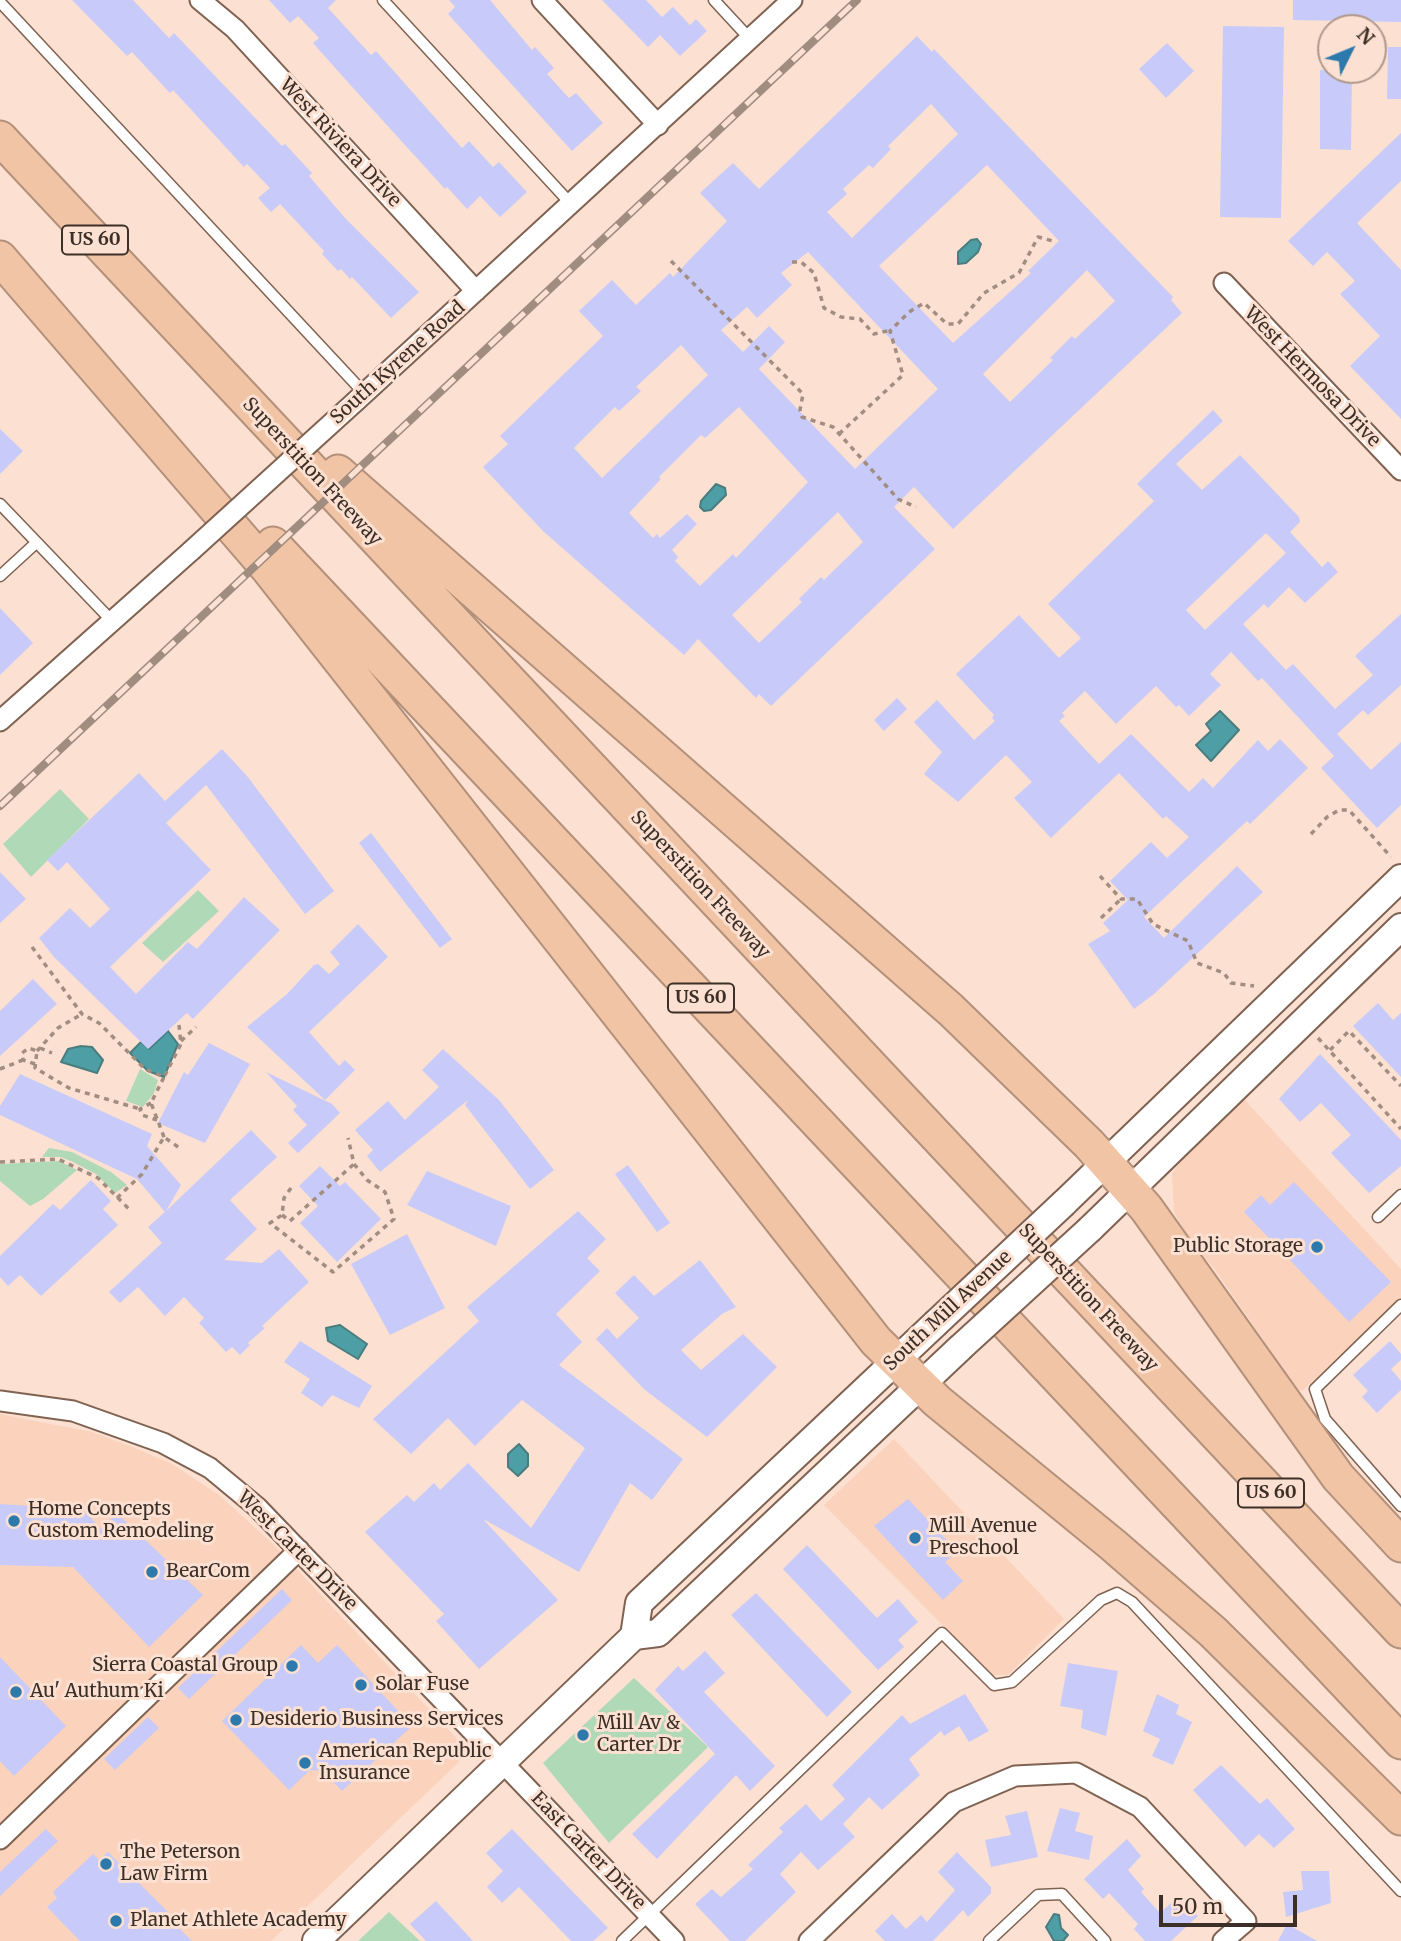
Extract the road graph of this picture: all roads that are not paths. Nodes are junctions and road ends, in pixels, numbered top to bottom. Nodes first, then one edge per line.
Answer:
1 (200, 0) edge
2 (383, 0) edge
3 (542, 0) edge
4 (713, 0) edge
5 (792, 0) edge
6 (0, 2) edge
7 (750, 39) junction
8 (658, 125) junction
9 (0, 138) edge
10 (571, 204) junction
11 (0, 256) edge
12 (1224, 283) dead end
13 (476, 291) junction
14 (190, 341) junction
15 (360, 397) junction
16 (1401, 470) edge
17 (0, 504) edge
18 (36, 543) junction
19 (0, 576) edge
20 (112, 621) junction
21 (0, 721) edge
22 (1396, 867) edge
23 (1401, 927) edge
24 (1106, 1163) junction
25 (1130, 1190) junction
26 (1401, 1195) edge
27 (1378, 1217) dead end
28 (1401, 1305) edge
29 (896, 1361) junction
30 (920, 1385) junction
31 (3, 1401) edge
32 (1401, 1506) edge
33 (1401, 1545) edge
34 (299, 1550) junction
35 (1401, 1631) edge
36 (634, 1636) junction
37 (1401, 1742) edge
38 (502, 1762) junction
39 (1401, 1818) edge
40 (0, 1839) edge
41 (1401, 1891) edge
42 (649, 1915) junction
43 (316, 1941) edge
44 (622, 1941) edge
45 (674, 1941) edge
46 (809, 1941) edge
47 (989, 1941) edge
48 (1105, 1941) edge
49 (1223, 1941) edge

1 - 13 street, West Riviera Drive
2 - 10 lane
3 - 8 street
4 - 7 lane
5 - 7 street, South Kyrene Road
6 - 15 lane
7 - 8 street, South Kyrene Road
8 - 10 street, South Kyrene Road
9 - 14 highway, Superstition Freeway / US 60
10 - 13 street, South Kyrene Road
11 - 29 highway
11 - 37 highway, US 60
12 - 16 street, West Hermosa Drive
13 - 15 street, South Kyrene Road
14 - 24 highway
14 - 35 highway, Superstition Freeway / US 60
15 - 20 street, South Kyrene Road, bridge
17 - 18 lane
18 - 19 lane
18 - 20 lane
20 - 21 street, South Kyrene Road
22 - 24 main road, South Mill Avenue
23 - 25 main road, South Mill Avenue
24 - 25 highway
24 - 29 main road, South Mill Avenue, bridge
25 - 30 main road, South Mill Avenue, bridge
25 - 33 highway
26 - 27 lane
28 - 32 lane
29 - 30 highway
29 - 36 main road, South Mill Avenue
30 - 36 main road, South Mill Avenue
30 - 39 highway
31 - 34 street, West Carter Drive
34 - 38 street, West Carter Drive
34 - 40 street
36 - 38 main road, South Mill Avenue
38 - 42 street, East Carter Drive
38 - 43 main road, South Mill Avenue
41 - 42 lane
42 - 44 lane
42 - 45 street, East Carter Drive
46 - 49 street
47 - 48 lane

